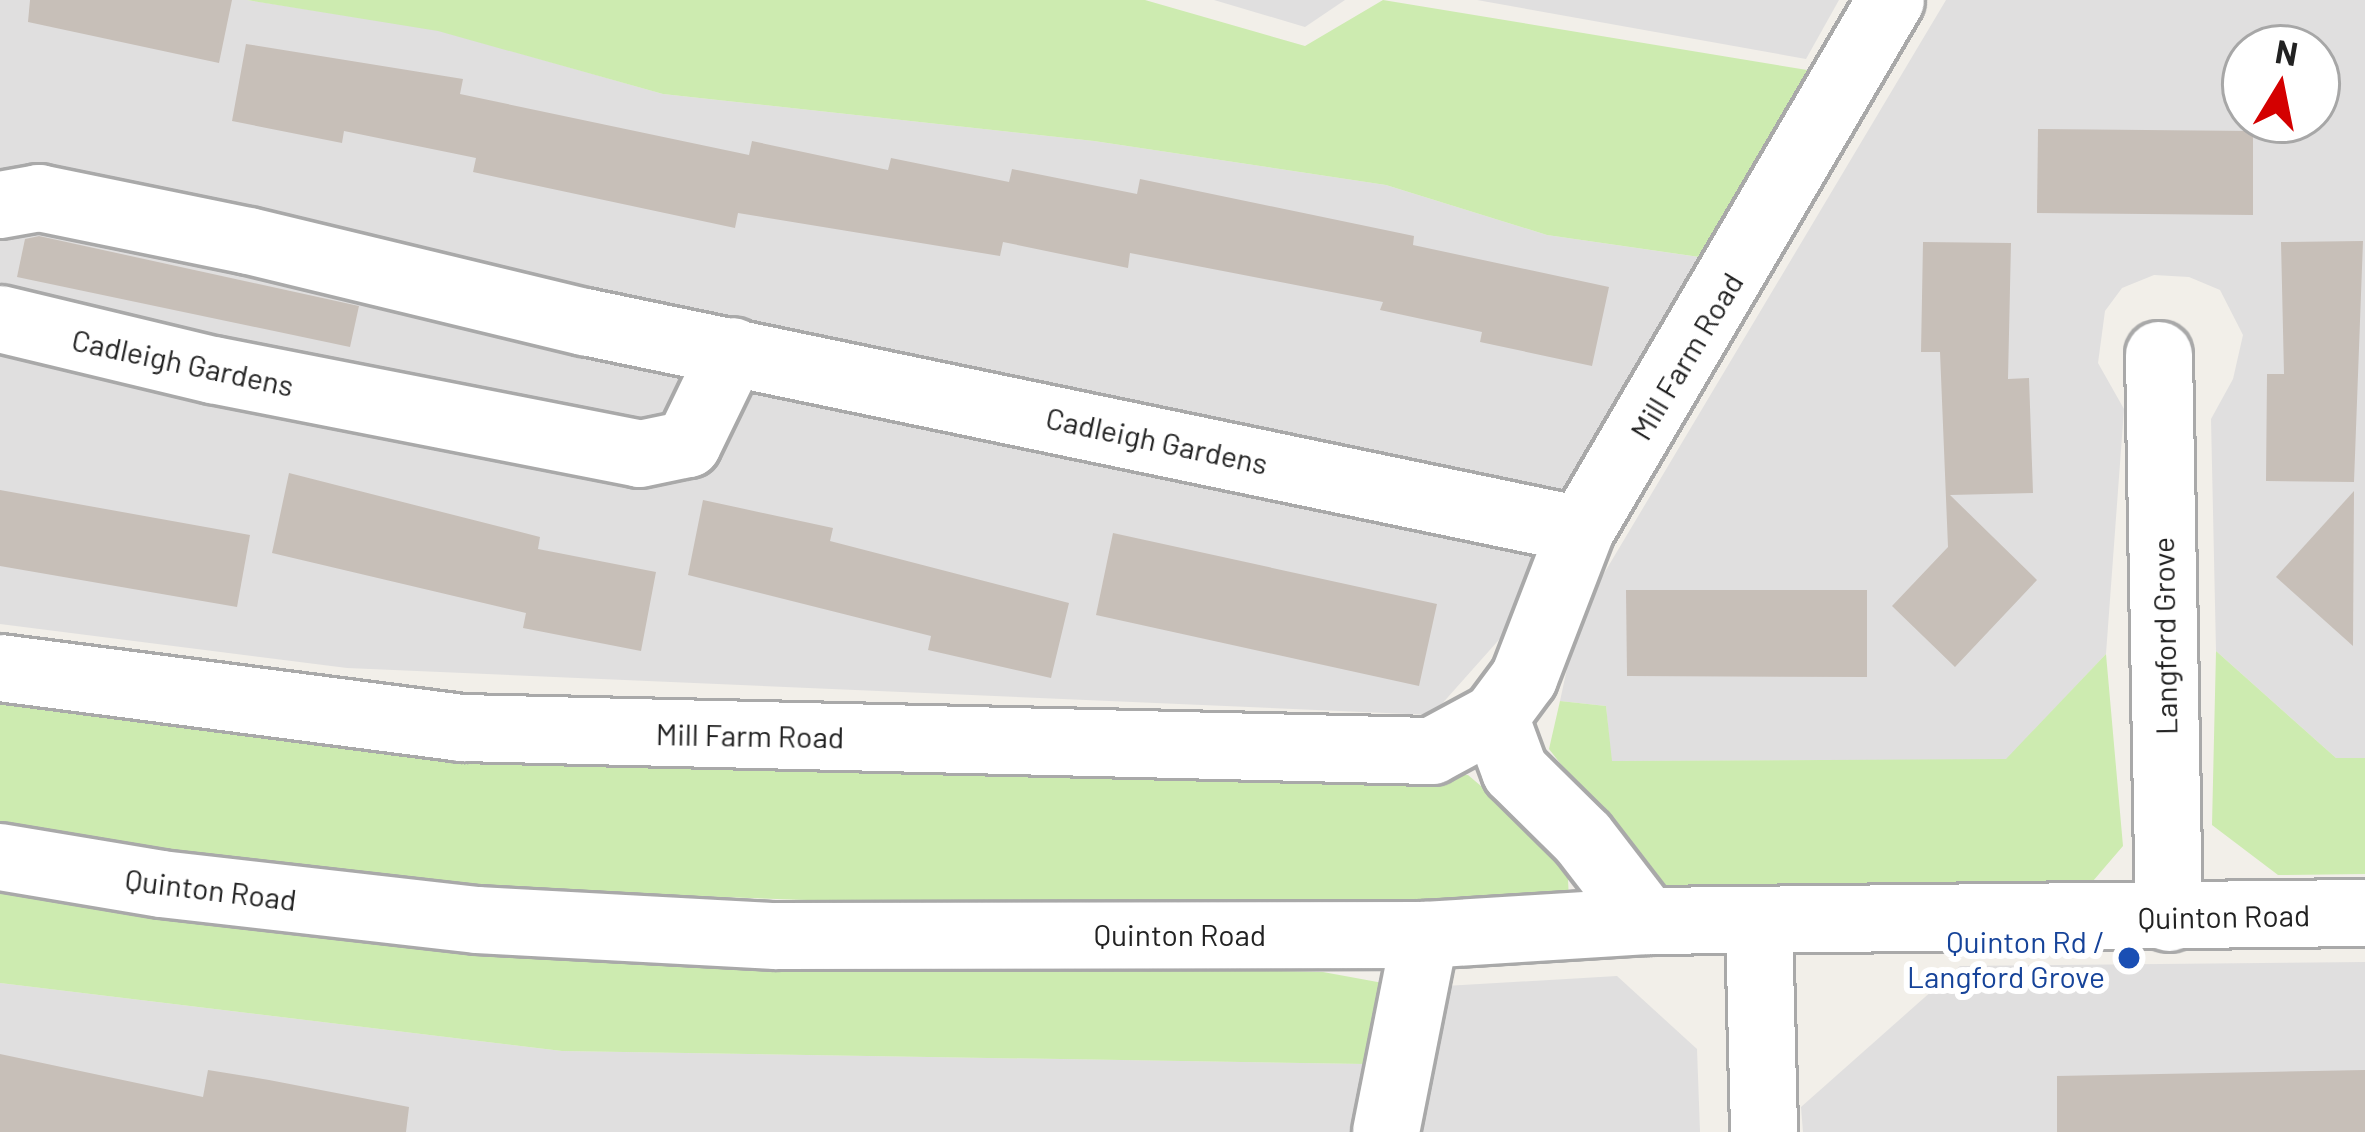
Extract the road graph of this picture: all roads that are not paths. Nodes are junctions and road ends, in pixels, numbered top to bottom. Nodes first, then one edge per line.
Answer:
1 (1891, 0) edge
2 (0, 205) edge
3 (0, 319) edge
4 (733, 351) junction
5 (2159, 355) dead end
6 (1581, 530) junction
7 (0, 668) edge
8 (1495, 717) junction
9 (0, 857) edge
10 (2365, 913) edge
11 (2169, 917) junction
12 (1647, 921) junction
13 (1759, 924) junction
14 (1425, 934) junction
15 (1386, 1132) edge
16 (1763, 1132) edge

1 - 6 street, Mill Farm Road
2 - 4 street, Cadleigh Gardens
3 - 4 street, Cadleigh Gardens
4 - 6 street, Cadleigh Gardens
5 - 11 street, Langford Grove
6 - 8 street, Mill Farm Road
7 - 8 street, Mill Farm Road
8 - 12 street
9 - 14 street, Quinton Road
10 - 11 street, Quinton Road
11 - 13 street, Quinton Road
12 - 13 street, Quinton Road
12 - 14 street, Quinton Road
13 - 16 street
14 - 15 street

